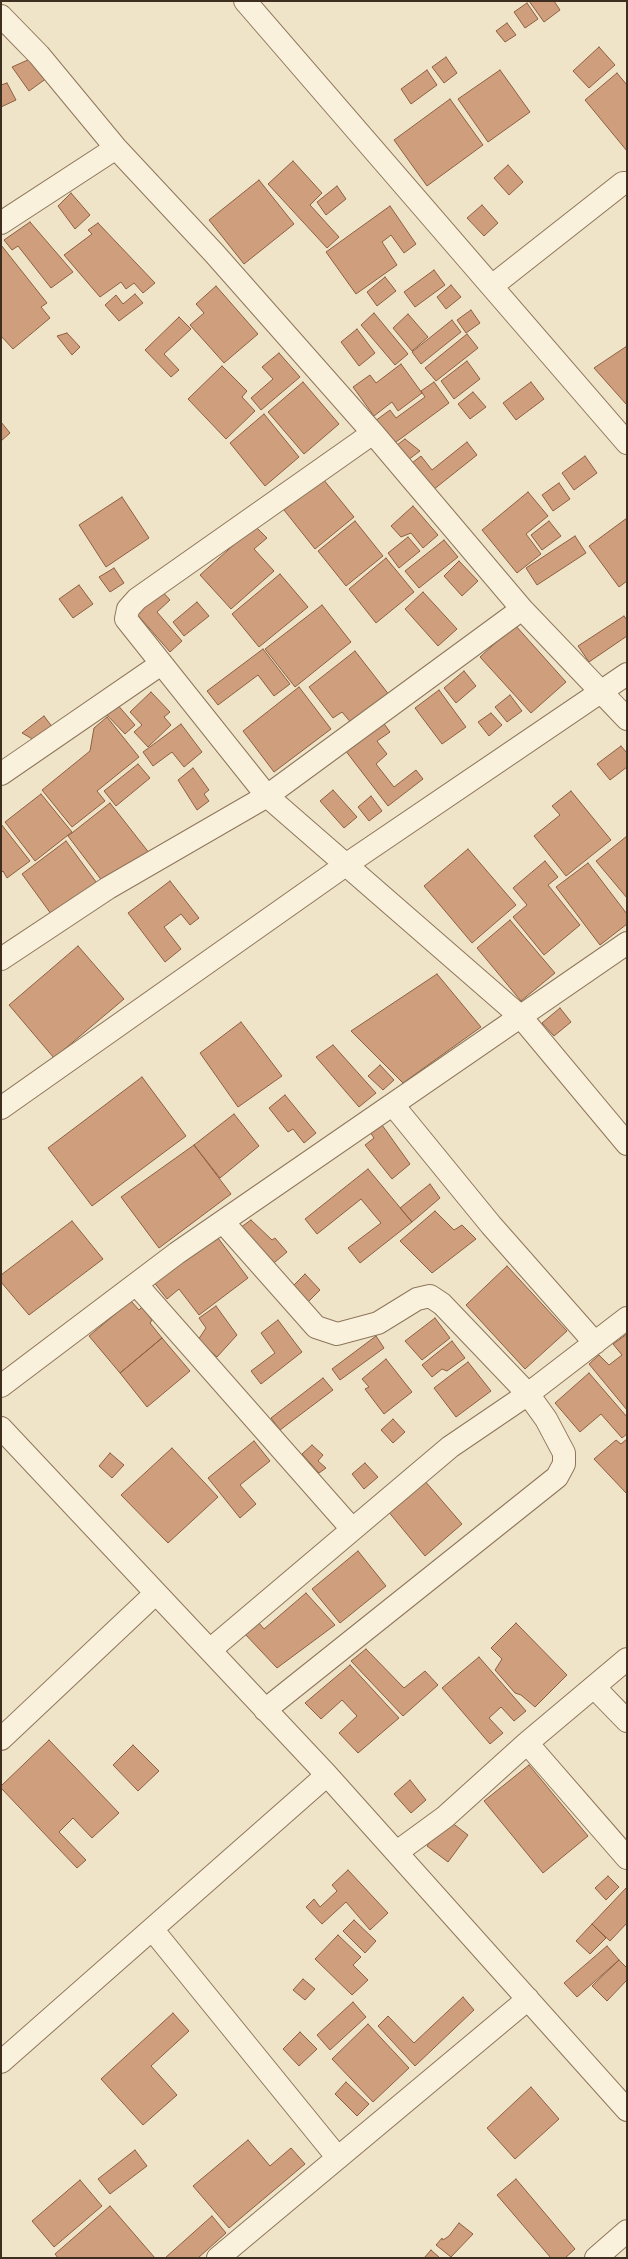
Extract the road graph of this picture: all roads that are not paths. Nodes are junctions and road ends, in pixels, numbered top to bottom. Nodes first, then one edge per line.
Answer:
1 (245, 1) edge
2 (1, 16) edge
3 (116, 148) junction
4 (627, 183) edge
5 (1, 223) edge
6 (492, 286) junction
7 (373, 433) junction
8 (627, 443) edge
9 (522, 610) junction
10 (161, 664) junction
11 (627, 674) edge
12 (601, 690) junction
13 (627, 719) edge
14 (1, 774) edge
15 (267, 796) junction
16 (347, 864) junction
17 (627, 942) edge
18 (1, 959) edge
19 (521, 1017) junction
20 (393, 1105) junction
21 (1, 1108) edge
22 (627, 1144) edge
23 (223, 1222) junction
24 (136, 1284) junction
25 (627, 1318) edge
26 (595, 1343) junction
27 (1, 1386) edge
28 (528, 1394) junction
29 (1, 1428) edge
30 (352, 1530) junction
31 (156, 1593) junction
32 (210, 1650) junction
33 (627, 1659) edge
34 (594, 1687) junction
35 (266, 1710) junction
36 (627, 1721) edge
37 (1, 1739) edge
38 (527, 1743) junction
39 (327, 1775) junction
40 (397, 1852) junction
41 (627, 1858) edge
42 (152, 1929) junction
43 (528, 2000) junction
44 (1, 2062) edge
45 (623, 2098) edge
46 (338, 2158) junction
47 (627, 2231) edge
48 (218, 2258) edge
49 (596, 2258) edge

1 - 6 street
2 - 3 street
3 - 5 street
3 - 7 street
4 - 6 street
6 - 8 street
7 - 9 street
7 - 10 street
9 - 12 street
9 - 15 street
10 - 14 street
10 - 15 street
11 - 12 street
12 - 13 street
12 - 16 street
15 - 16 street
15 - 18 street
16 - 19 street
16 - 21 street
17 - 19 street
19 - 20 street
19 - 22 street
20 - 23 street
20 - 26 street
23 - 24 street
23 - 28 street
24 - 27 street
24 - 30 street
25 - 26 street
26 - 28 street
28 - 30 street
28 - 35 street
29 - 31 street
30 - 32 street
31 - 32 street
31 - 37 street
32 - 35 street
33 - 34 street
34 - 36 street
34 - 38 street
35 - 39 street
38 - 40 street
38 - 41 street
39 - 40 street
39 - 42 street
40 - 43 street
42 - 44 street
42 - 46 street
43 - 45 street
43 - 46 street
46 - 48 street
47 - 49 street

